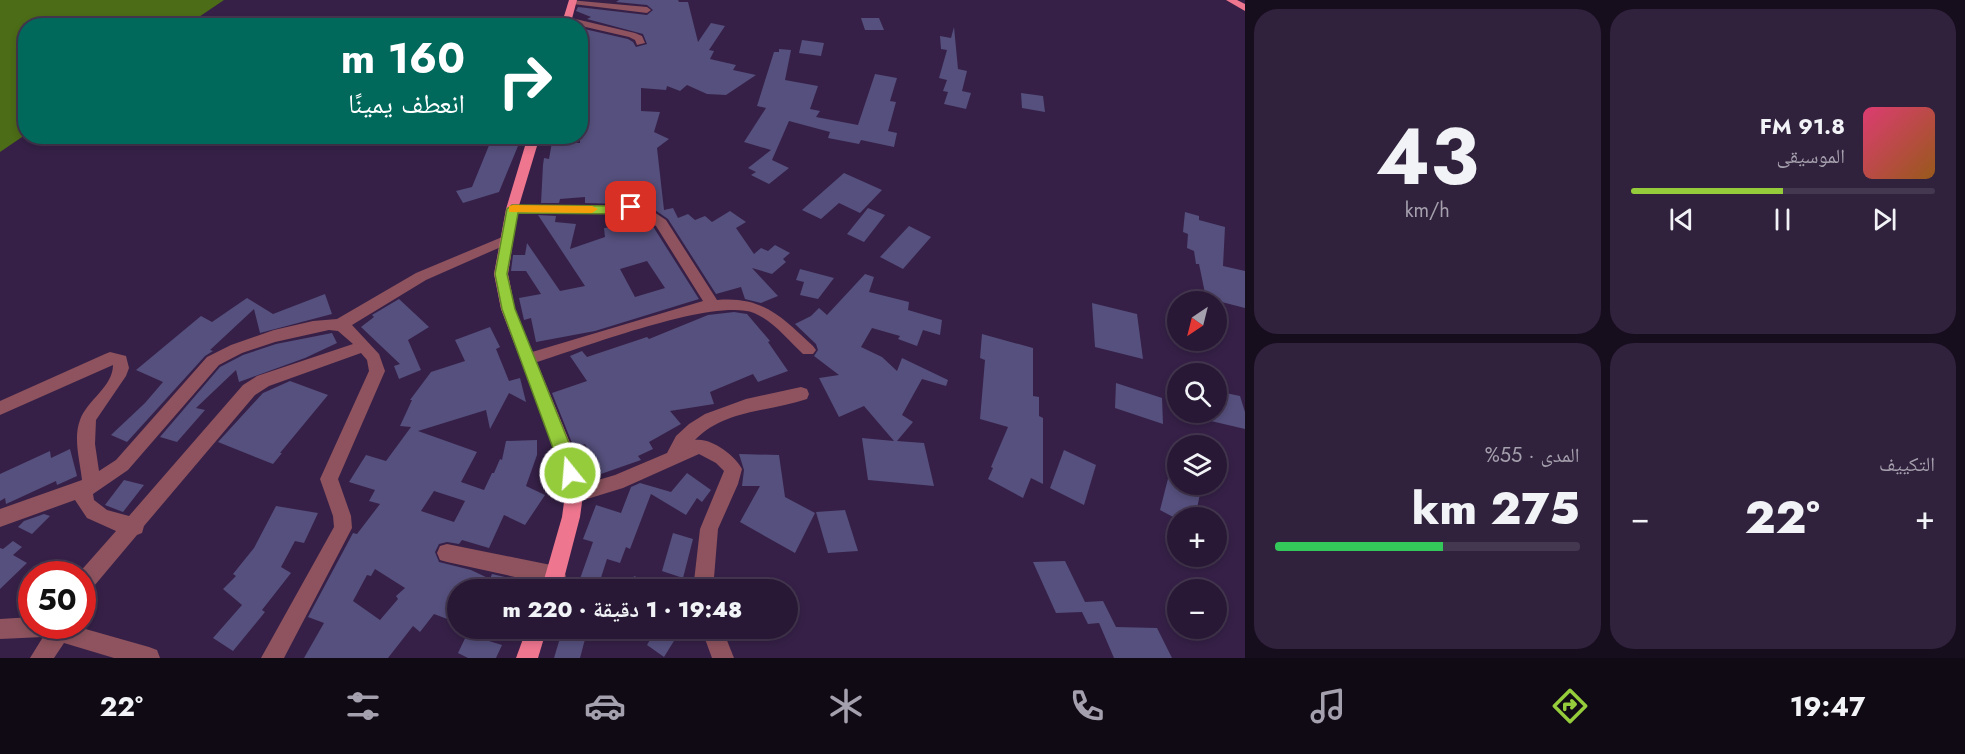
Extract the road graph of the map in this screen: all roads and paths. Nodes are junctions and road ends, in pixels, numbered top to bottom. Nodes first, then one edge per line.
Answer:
1 (1230, 0) edge
2 (573, 1) edge
3 (1245, 8) edge
4 (646, 10) dead end
5 (568, 18) edge
6 (588, 27) edge
7 (640, 43) dead end
8 (532, 144) edge
9 (632, 190) dead end
10 (512, 209) junction
11 (630, 210) junction
12 (507, 238) junction
13 (713, 305) junction
14 (340, 325) junction
15 (364, 346) junction
16 (808, 350) dead end
17 (528, 359) junction
18 (801, 394) dead end
19 (0, 408) edge
20 (674, 458) junction
21 (88, 488) junction
22 (574, 495) junction
23 (0, 518) edge
24 (135, 527) junction
25 (447, 553) dead end
26 (96, 570) edge
27 (540, 579) edge
28 (555, 579) edge
29 (704, 579) edge
30 (0, 629) edge
31 (18, 629) edge
32 (47, 639) edge
33 (87, 639) edge
34 (533, 639) edge
35 (715, 639) edge
36 (41, 658) edge
37 (149, 658) edge
38 (272, 658) edge
39 (527, 658) edge
40 (723, 658) edge

1 - 3 main road
2 - 4 street
2 - 5 main road
6 - 7 street
8 - 10 main road
9 - 11 street
10 - 11 street
10 - 12 main road
11 - 13 street
12 - 14 street
12 - 17 main road
13 - 16 street
13 - 17 street
14 - 15 street
14 - 21 street
15 - 24 street
15 - 38 street
17 - 22 main road
18 - 20 street
19 - 21 street
20 - 22 street
20 - 29 street
21 - 23 street
21 - 24 street
22 - 28 main road
24 - 26 street
25 - 27 street
30 - 31 street
32 - 36 street
33 - 37 street
34 - 39 main road
35 - 40 street

